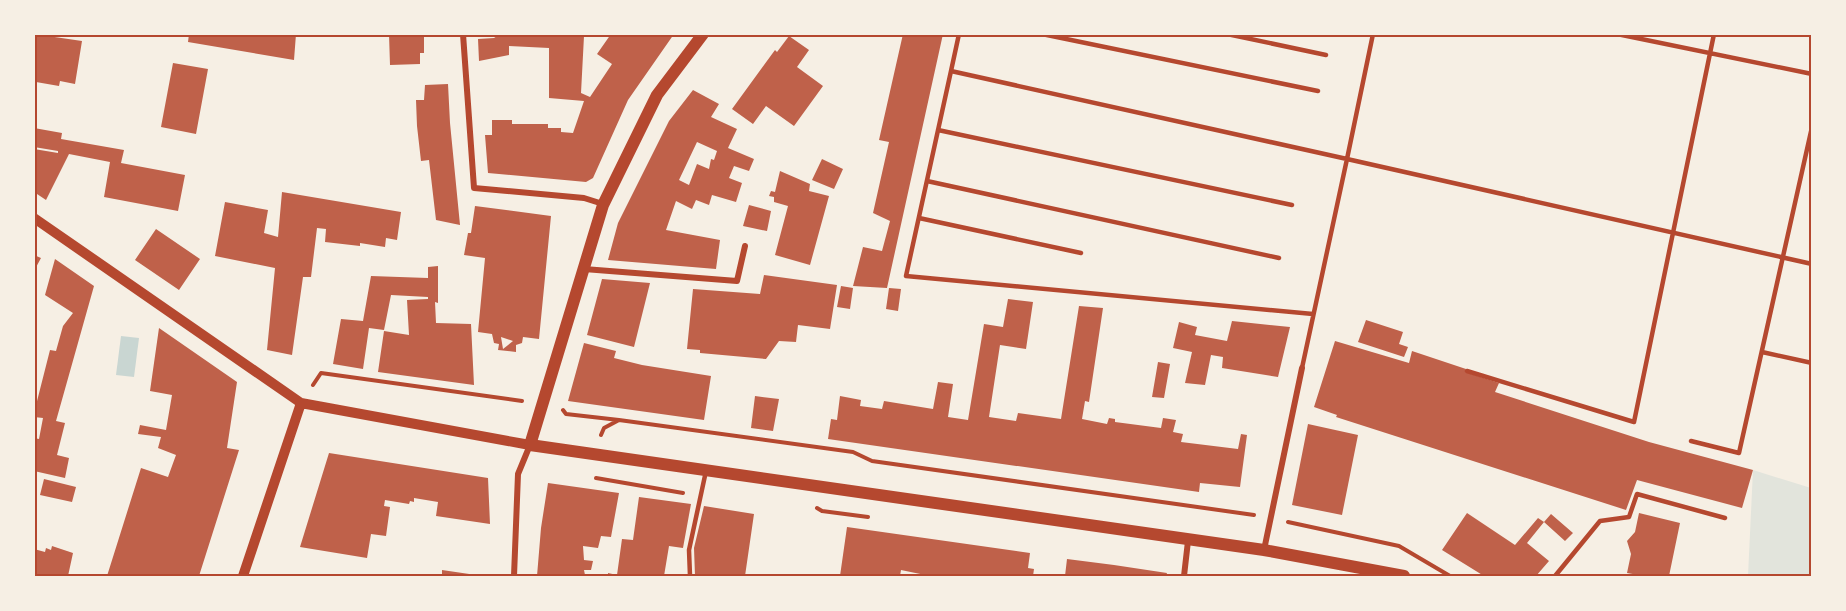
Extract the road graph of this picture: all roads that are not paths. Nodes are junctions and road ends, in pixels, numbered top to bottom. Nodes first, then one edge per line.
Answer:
1 (463, 34) edge
2 (703, 34) edge
3 (959, 34) edge
4 (1042, 34) edge
5 (1227, 34) edge
6 (1373, 34) edge
7 (1617, 34) edge
8 (1714, 34) edge
9 (1710, 53) junction
10 (1326, 55) dead end
11 (951, 71) junction
12 (1812, 74) edge
13 (1318, 91) dead end
14 (1812, 127) edge
15 (938, 130) junction
16 (1347, 159) junction
17 (927, 181) junction
18 (603, 205) junction
19 (1292, 205) dead end
20 (34, 218) edge
21 (919, 218) junction
22 (1673, 233) junction
23 (745, 246) dead end
24 (1081, 253) dead end
25 (1783, 257) junction
26 (1279, 258) dead end
27 (1812, 264) edge
28 (584, 269) junction
29 (1313, 314) junction
30 (1762, 352) junction
31 (1812, 363) edge
32 (1302, 368) joint
33 (1467, 371) dead end
34 (301, 403) junction
35 (1691, 441) dead end
36 (530, 445) junction
37 (706, 471) junction
38 (1725, 518) dead end
39 (1188, 541) junction
40 (1264, 550) junction
41 (243, 576) edge
42 (514, 576) edge
43 (690, 576) edge
44 (1184, 576) edge
45 (1404, 576) edge
46 (1555, 576) edge

1 - 18 street
2 - 18 main road
3 - 11 lane
4 - 13 lane
5 - 10 lane
6 - 16 lane
7 - 9 lane
8 - 9 lane
9 - 12 lane
9 - 22 lane
11 - 15 lane
11 - 16 lane
14 - 25 lane
15 - 17 lane
15 - 19 lane
16 - 22 lane
16 - 29 lane
17 - 21 lane
17 - 26 lane
18 - 28 main road
20 - 34 street
21 - 24 lane
21 - 29 lane
22 - 25 lane
22 - 33 lane
23 - 28 street
25 - 27 lane
25 - 30 lane
28 - 36 main road
29 - 32 lane
30 - 31 lane
30 - 35 lane
32 - 40 street
34 - 36 street
34 - 41 street
36 - 37 main road
36 - 42 street
37 - 39 main road
37 - 43 lane
38 - 46 lane
39 - 40 main road
39 - 44 street
40 - 45 main road

